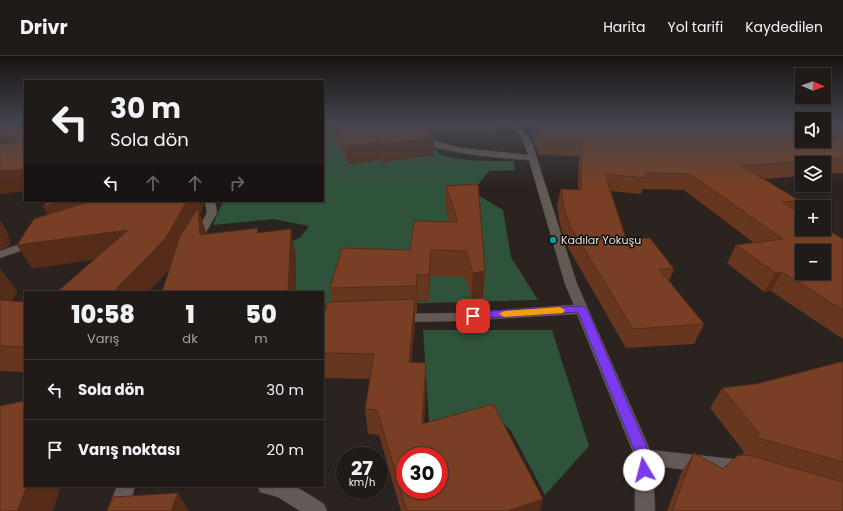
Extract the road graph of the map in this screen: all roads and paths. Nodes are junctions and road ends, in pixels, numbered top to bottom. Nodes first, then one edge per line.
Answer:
1 (437, 145) edge
2 (528, 145) edge
3 (533, 158) junction
4 (210, 202) edge
5 (42, 239) edge
6 (190, 252) edge
7 (0, 255) edge
8 (582, 309) junction
9 (386, 319) edge
10 (644, 457) junction
11 (760, 473) edge
12 (126, 487) edge
13 (274, 487) edge
14 (118, 511) edge
15 (317, 511) edge
16 (645, 511) edge

1 - 3 street
2 - 3 street
3 - 8 street
4 - 6 street
5 - 7 street
8 - 9 street
8 - 10 street
10 - 11 street
10 - 16 street
12 - 14 street
13 - 15 street

